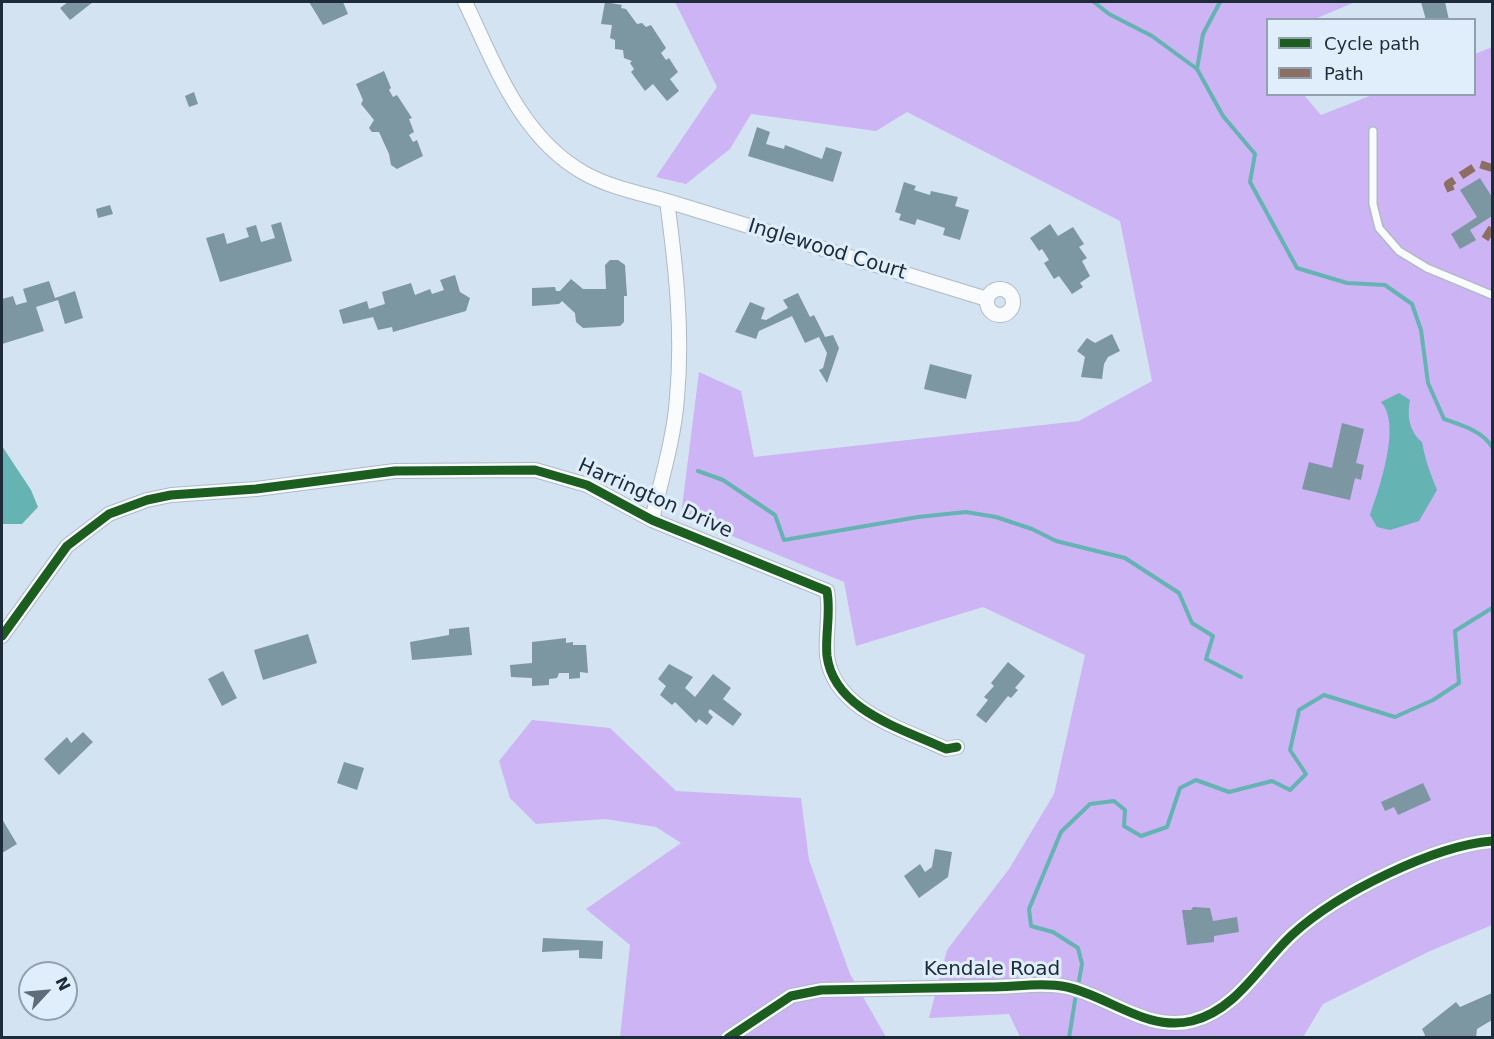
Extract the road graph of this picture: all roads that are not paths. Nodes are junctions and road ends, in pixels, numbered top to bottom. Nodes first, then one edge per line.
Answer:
1 (465, 2) edge
2 (1373, 131) dead end
3 (667, 201) junction
4 (1492, 295) edge
5 (987, 298) dead end
6 (652, 520) junction
7 (2, 636) edge
8 (957, 747) dead end
9 (1492, 841) edge
10 (728, 1038) edge

1 - 3 street, Inglewood Court
2 - 4 lane
3 - 5 street, Inglewood Court
3 - 6 street
6 - 7 street, Harrington Drive
6 - 8 street, Harrington Drive
9 - 10 street, Kendale Road

